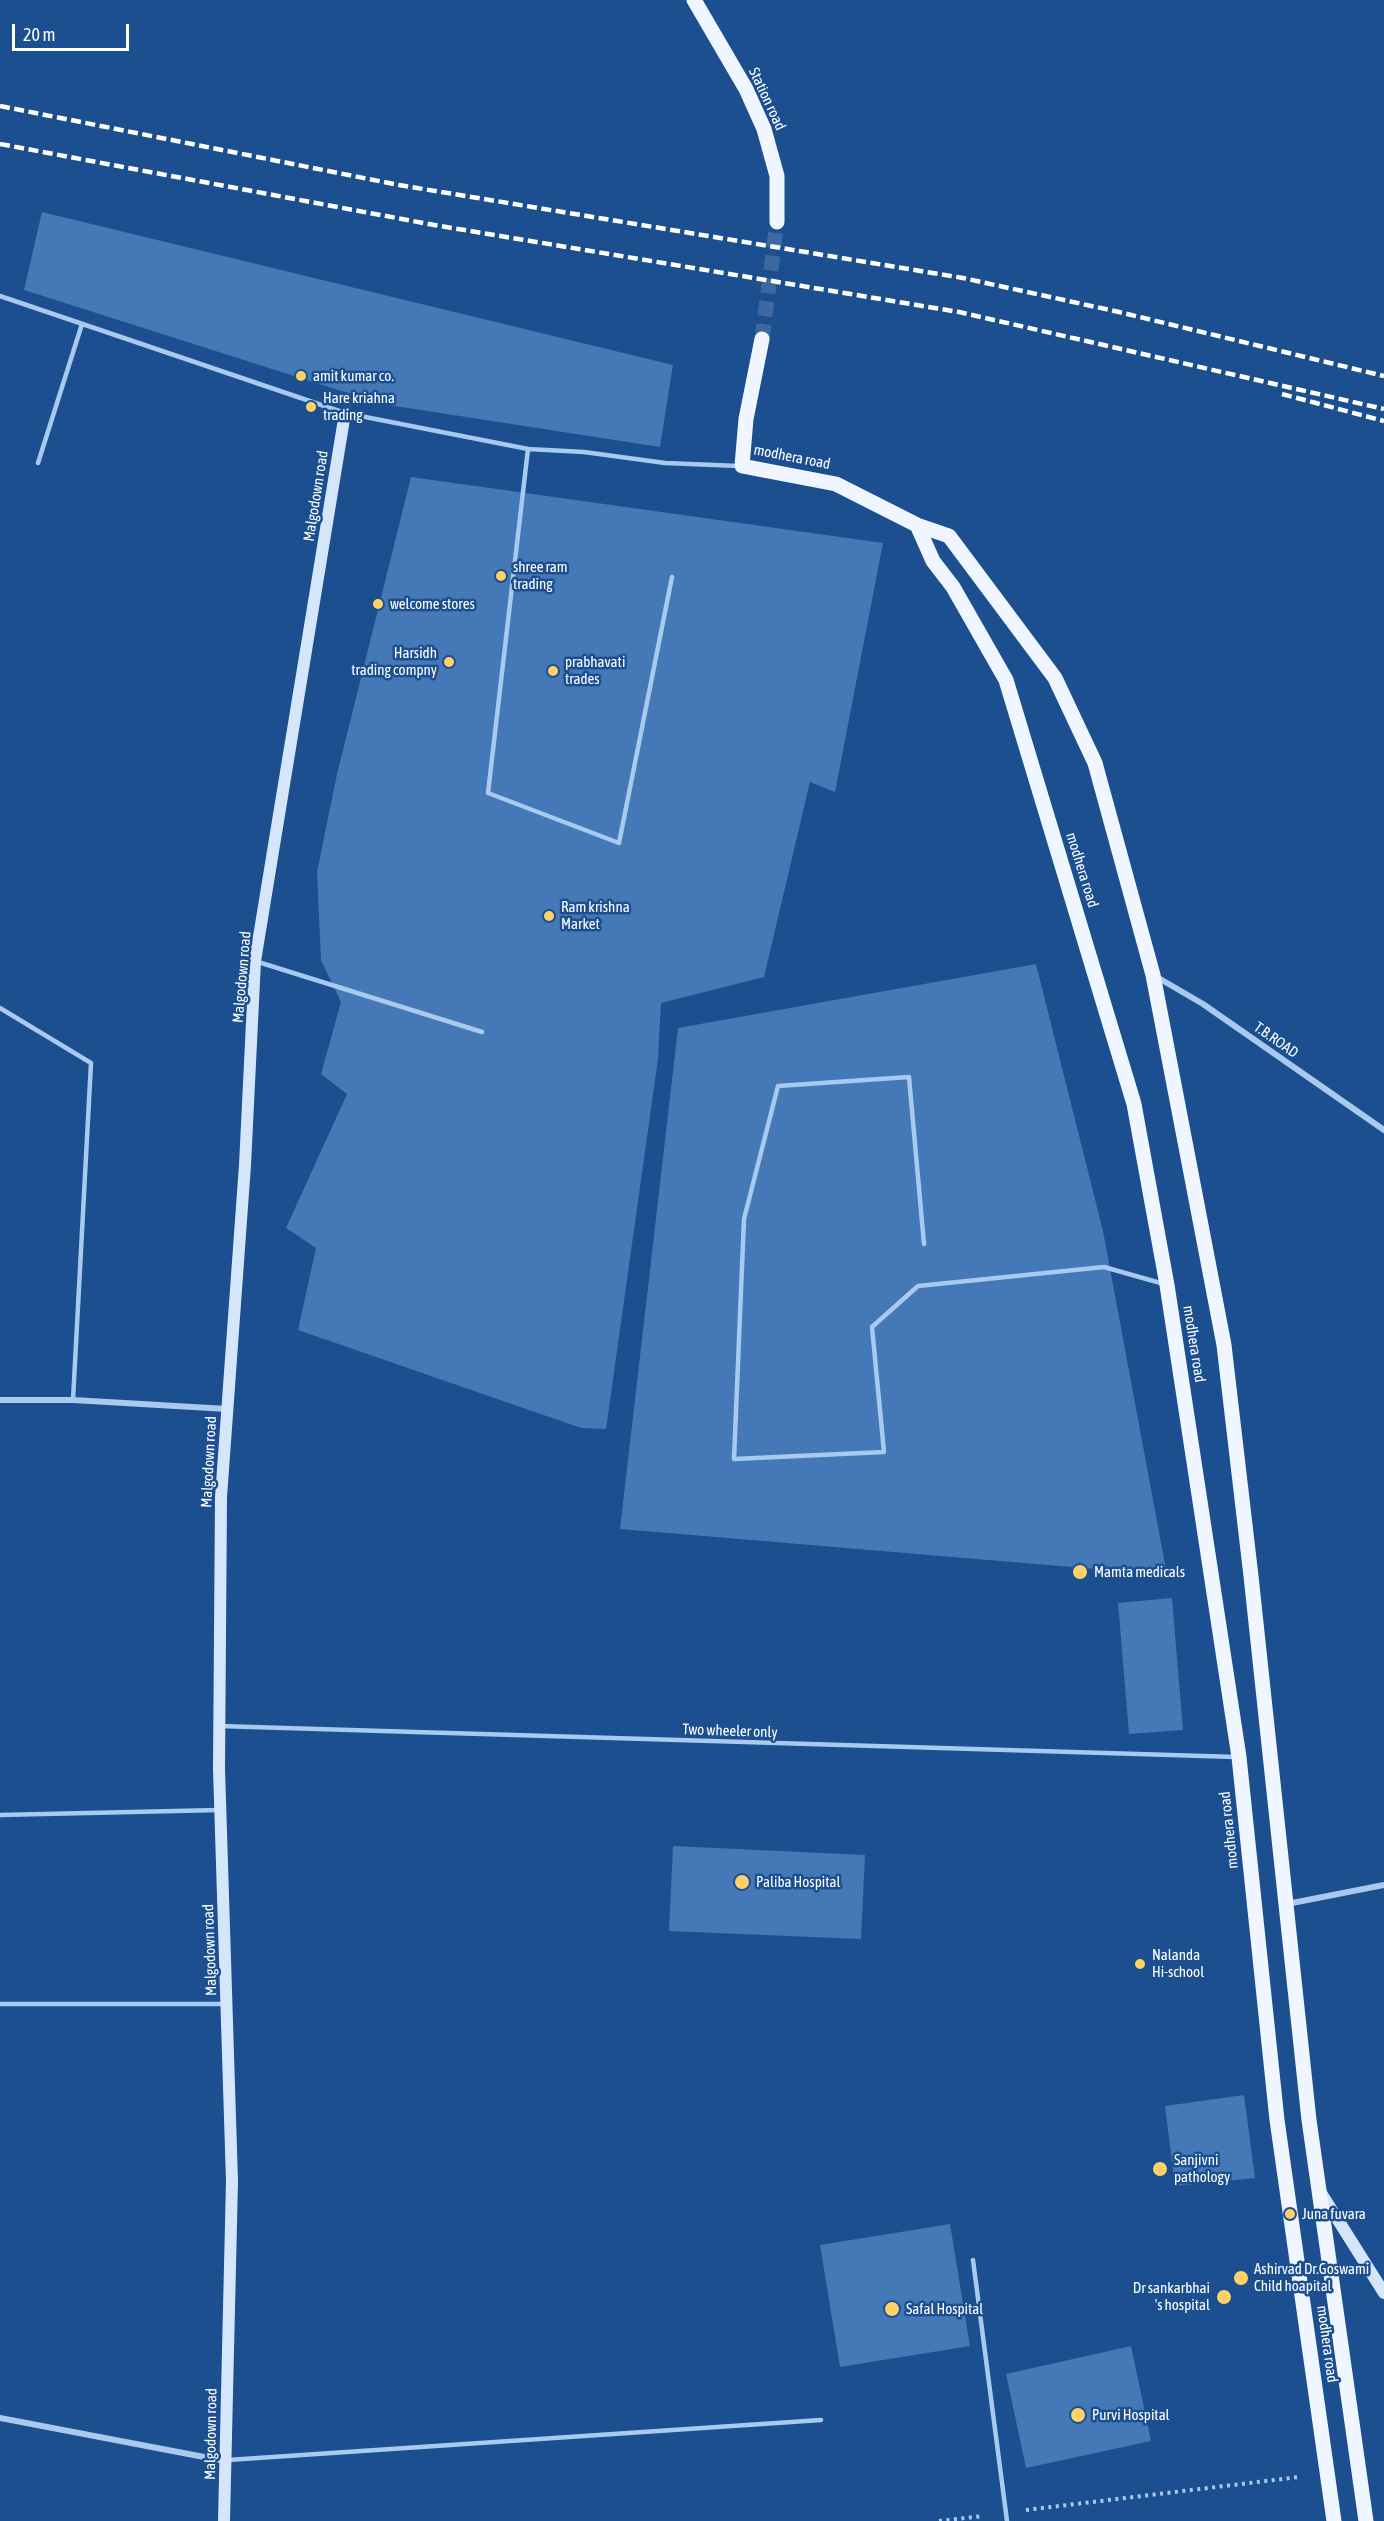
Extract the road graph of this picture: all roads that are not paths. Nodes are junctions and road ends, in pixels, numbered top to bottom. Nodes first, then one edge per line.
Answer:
1 (694, 0) edge
2 (777, 222) tunnel mouth
3 (0, 296) edge
4 (82, 324) junction
5 (762, 339) tunnel mouth
6 (345, 413) junction
7 (528, 449) junction
8 (39, 464) dead end
9 (742, 466) junction
10 (917, 525) junction
11 (672, 577) dead end
12 (255, 961) junction
13 (1153, 975) junction
14 (0, 1008) edge
15 (482, 1032) dead end
16 (1384, 1130) edge
17 (924, 1244) dead end
18 (1167, 1285) junction
19 (0, 1400) edge
20 (73, 1400) junction
21 (227, 1409) junction
22 (219, 1726) junction
23 (1239, 1757) junction
24 (221, 1810) junction
25 (0, 1815) edge
26 (1384, 1885) edge
27 (1286, 1904) junction
28 (0, 2004) edge
29 (227, 2004) junction
30 (1319, 2189) junction
31 (973, 2260) dead end
32 (1384, 2293) edge
33 (0, 2418) edge
34 (821, 2420) dead end
35 (225, 2461) junction
36 (224, 2521) edge
37 (1007, 2521) edge
38 (1334, 2521) edge
39 (1366, 2521) edge

1 - 2 main road, Station road
3 - 4 lane
4 - 6 lane
4 - 8 lane
5 - 9 main road, modhera road
6 - 7 lane
6 - 12 street, Malgodown road
7 - 9 lane
7 - 11 lane
9 - 10 main road, modhera road
10 - 13 main road
10 - 18 main road, modhera road
12 - 15 lane
12 - 21 street, Malgodown road
13 - 16 street, T.B.ROAD
13 - 27 main road
14 - 20 lane
17 - 18 lane
18 - 23 main road, modhera road
19 - 20 street
20 - 21 street
21 - 22 street, Malgodown road
22 - 23 lane, Two wheeler only
22 - 24 street, Malgodown road
23 - 38 main road, modhera road
24 - 25 lane
24 - 29 street, Malgodown road
26 - 27 street
27 - 30 main road
28 - 29 lane
29 - 35 street, Malgodown road
30 - 32 street
30 - 39 main road
31 - 37 lane
33 - 35 street
34 - 35 lane
35 - 36 street, Malgodown road

